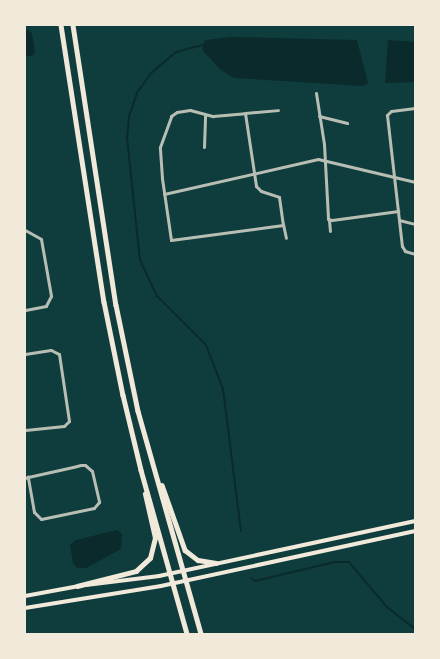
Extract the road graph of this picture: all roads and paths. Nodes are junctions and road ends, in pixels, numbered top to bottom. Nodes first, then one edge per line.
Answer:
1 (61, 25) edge
2 (73, 25) edge
3 (316, 93) dead end
4 (415, 108) edge
5 (278, 110) dead end
6 (245, 113) junction
7 (205, 115) junction
8 (319, 116) junction
9 (347, 124) dead end
10 (204, 147) dead end
11 (323, 160) junction
12 (253, 173) junction
13 (395, 177) junction
14 (415, 182) edge
15 (164, 194) junction
16 (398, 210) junction
17 (329, 220) junction
18 (399, 220) junction
19 (283, 224) junction
20 (415, 224) edge
21 (25, 230) edge
22 (330, 231) dead end
23 (286, 238) dead end
24 (415, 254) edge
25 (25, 310) edge
26 (25, 354) edge
27 (415, 412) edge
28 (415, 416) edge
29 (25, 430) edge
30 (153, 463) junction
31 (141, 470) junction
32 (27, 478) edge
33 (415, 521) edge
34 (415, 531) edge
35 (216, 563) junction
36 (182, 570) junction
37 (170, 573) junction
38 (185, 581) junction
39 (174, 584) junction
40 (77, 586) junction
41 (25, 596) edge
42 (25, 608) edge
43 (187, 634) edge
44 (201, 634) edge

1 - 31 main road
2 - 30 main road
3 - 8 street
4 - 13 street
5 - 6 street
6 - 7 street
6 - 12 street
7 - 10 street
7 - 15 street
8 - 9 street
8 - 11 street
11 - 12 street
11 - 13 street
11 - 17 street
12 - 15 street
12 - 19 street
13 - 14 street
13 - 16 street
15 - 19 street
16 - 17 street
16 - 18 street
17 - 22 street
18 - 20 street
18 - 24 street
19 - 23 street
21 - 25 street
26 - 29 street
27 - 28 street
30 - 35 main road
30 - 36 main road
31 - 37 main road
31 - 40 main road
32 - 32 street
33 - 35 main road
34 - 38 main road
35 - 36 main road
36 - 37 main road
36 - 38 main road
37 - 39 main road
37 - 40 main road
38 - 39 main road
38 - 44 main road
39 - 42 main road
39 - 43 main road
40 - 41 main road

